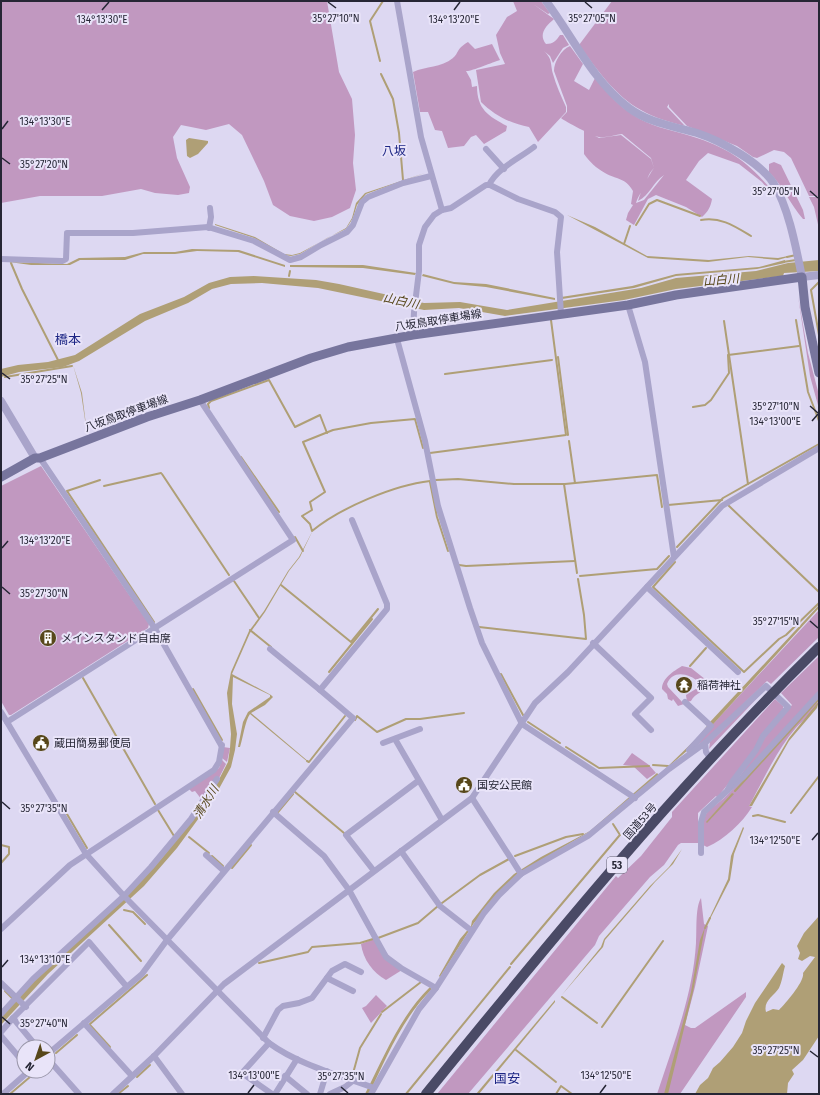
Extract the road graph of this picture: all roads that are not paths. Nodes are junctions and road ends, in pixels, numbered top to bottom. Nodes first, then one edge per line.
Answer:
1 (397, 1) edge
2 (546, 1) edge
3 (534, 147) dead end
4 (486, 149) dead end
5 (504, 169) junction
6 (431, 176) junction
7 (489, 185) junction
8 (210, 208) dead end
9 (442, 210) junction
10 (209, 228) junction
11 (1, 259) edge
12 (802, 275) junction
13 (819, 275) edge
14 (628, 305) junction
15 (561, 314) junction
16 (413, 335) junction
17 (397, 339) junction
18 (819, 373) edge
19 (200, 400) junction
20 (1, 401) edge
21 (819, 448) edge
22 (38, 458) junction
23 (1, 477) edge
24 (352, 520) dead end
25 (674, 557) junction
26 (647, 587) junction
27 (154, 627) junction
28 (593, 644) junction
29 (819, 647) edge
30 (270, 649) dead end
31 (738, 672) dead end
32 (320, 690) junction
33 (773, 692) junction
34 (819, 694) edge
35 (685, 702) dead end
36 (1, 712) edge
37 (5, 722) edge
38 (522, 724) junction
39 (420, 729) dead end
40 (651, 730) dead end
41 (395, 739) junction
42 (706, 742) junction
43 (383, 744) dead end
44 (711, 759) junction
45 (675, 765) junction
46 (217, 779) dead end
47 (418, 781) junction
48 (728, 791) junction
49 (472, 798) junction
50 (635, 798) junction
51 (273, 812) junction
52 (442, 820) junction
53 (400, 851) junction
54 (701, 853) dead end
55 (86, 854) junction
56 (206, 855) dead end
57 (224, 871) junction
58 (374, 871) junction
59 (521, 874) junction
60 (349, 890) junction
61 (124, 896) junction
62 (1, 928) edge
63 (472, 931) junction
64 (167, 940) junction
65 (361, 972) dead end
66 (328, 978) junction
67 (1, 983) edge
68 (127, 987) junction
69 (436, 988) junction
70 (218, 991) junction
71 (352, 991) dead end
72 (16, 998) junction
73 (26, 1007) junction
74 (1, 1014) edge
75 (13, 1018) junction
76 (84, 1023) junction
77 (1, 1032) edge
78 (1, 1036) edge
79 (263, 1038) junction
80 (30, 1039) edge
81 (269, 1043) junction
82 (56, 1047) edge
83 (16, 1054) edge
84 (154, 1056) junction
85 (297, 1059) junction
86 (56, 1067) edge
87 (327, 1071) junction
88 (132, 1076) junction
89 (285, 1076) junction
90 (20, 1079) edge
91 (354, 1080) junction
92 (372, 1091) edge
93 (3, 1094) edge
94 (79, 1094) edge
95 (113, 1094) edge
96 (182, 1094) edge
97 (274, 1094) edge
98 (307, 1094) edge
99 (320, 1094) edge
100 (330, 1094) edge
101 (426, 1094) edge

1 - 6 street
2 - 12 street
3 - 5 street
4 - 5 street
5 - 7 street
6 - 9 street
6 - 10 street
7 - 9 street
7 - 15 street
8 - 10 street
9 - 16 street
10 - 11 street
12 - 13 street
12 - 14 main road, 八坂鳥取停車場線
12 - 18 main road
14 - 15 main road, 八坂鳥取停車場線
14 - 25 street
15 - 16 main road, 八坂鳥取停車場線
16 - 17 main road, 八坂鳥取停車場線
17 - 19 main road, 八坂鳥取停車場線
17 - 38 street
19 - 22 main road, 八坂鳥取停車場線
19 - 27 street
20 - 22 street
21 - 25 street
22 - 23 main road, 八坂鳥取停車場線
22 - 27 street
24 - 32 street
25 - 26 street
26 - 28 street
26 - 31 street
27 - 37 street
27 - 55 street
28 - 38 street
28 - 40 street
29 - 33 highway, 国道53号 / 53
30 - 32 street
32 - 51 street
33 - 42 street
33 - 44 highway, 国道53号 / 53
33 - 48 street
34 - 48 street
35 - 45 street
36 - 37 street
37 - 55 street
38 - 49 street
38 - 50 street
39 - 41 street
41 - 43 street
41 - 47 street
42 - 44 street
42 - 45 street
44 - 101 highway, 国道53号 / 53
45 - 50 street
46 - 61 street
47 - 52 street
47 - 58 street
48 - 54 street
49 - 52 street
49 - 59 street
50 - 59 street
51 - 57 street
51 - 60 street
52 - 53 street
53 - 58 street
53 - 63 street
55 - 61 street
55 - 62 street
56 - 57 street
57 - 64 street
58 - 60 street
59 - 63 street
60 - 69 street
60 - 70 street
61 - 64 street
61 - 72 street
63 - 69 street
64 - 68 street
64 - 70 street
65 - 66 street
66 - 71 street
66 - 79 street
67 - 72 street
68 - 73 street
68 - 76 street
69 - 92 street
70 - 79 street
70 - 84 street
72 - 73 street
72 - 74 street
73 - 75 street
75 - 77 street
75 - 80 street
76 - 82 street
76 - 88 street
78 - 83 street
79 - 81 street
81 - 85 street
81 - 97 street
84 - 88 street
84 - 96 street
85 - 87 street
85 - 89 street
86 - 94 street
87 - 91 street
87 - 99 street
88 - 95 street
89 - 97 street
89 - 98 street
90 - 93 street
91 - 92 street
91 - 100 street

